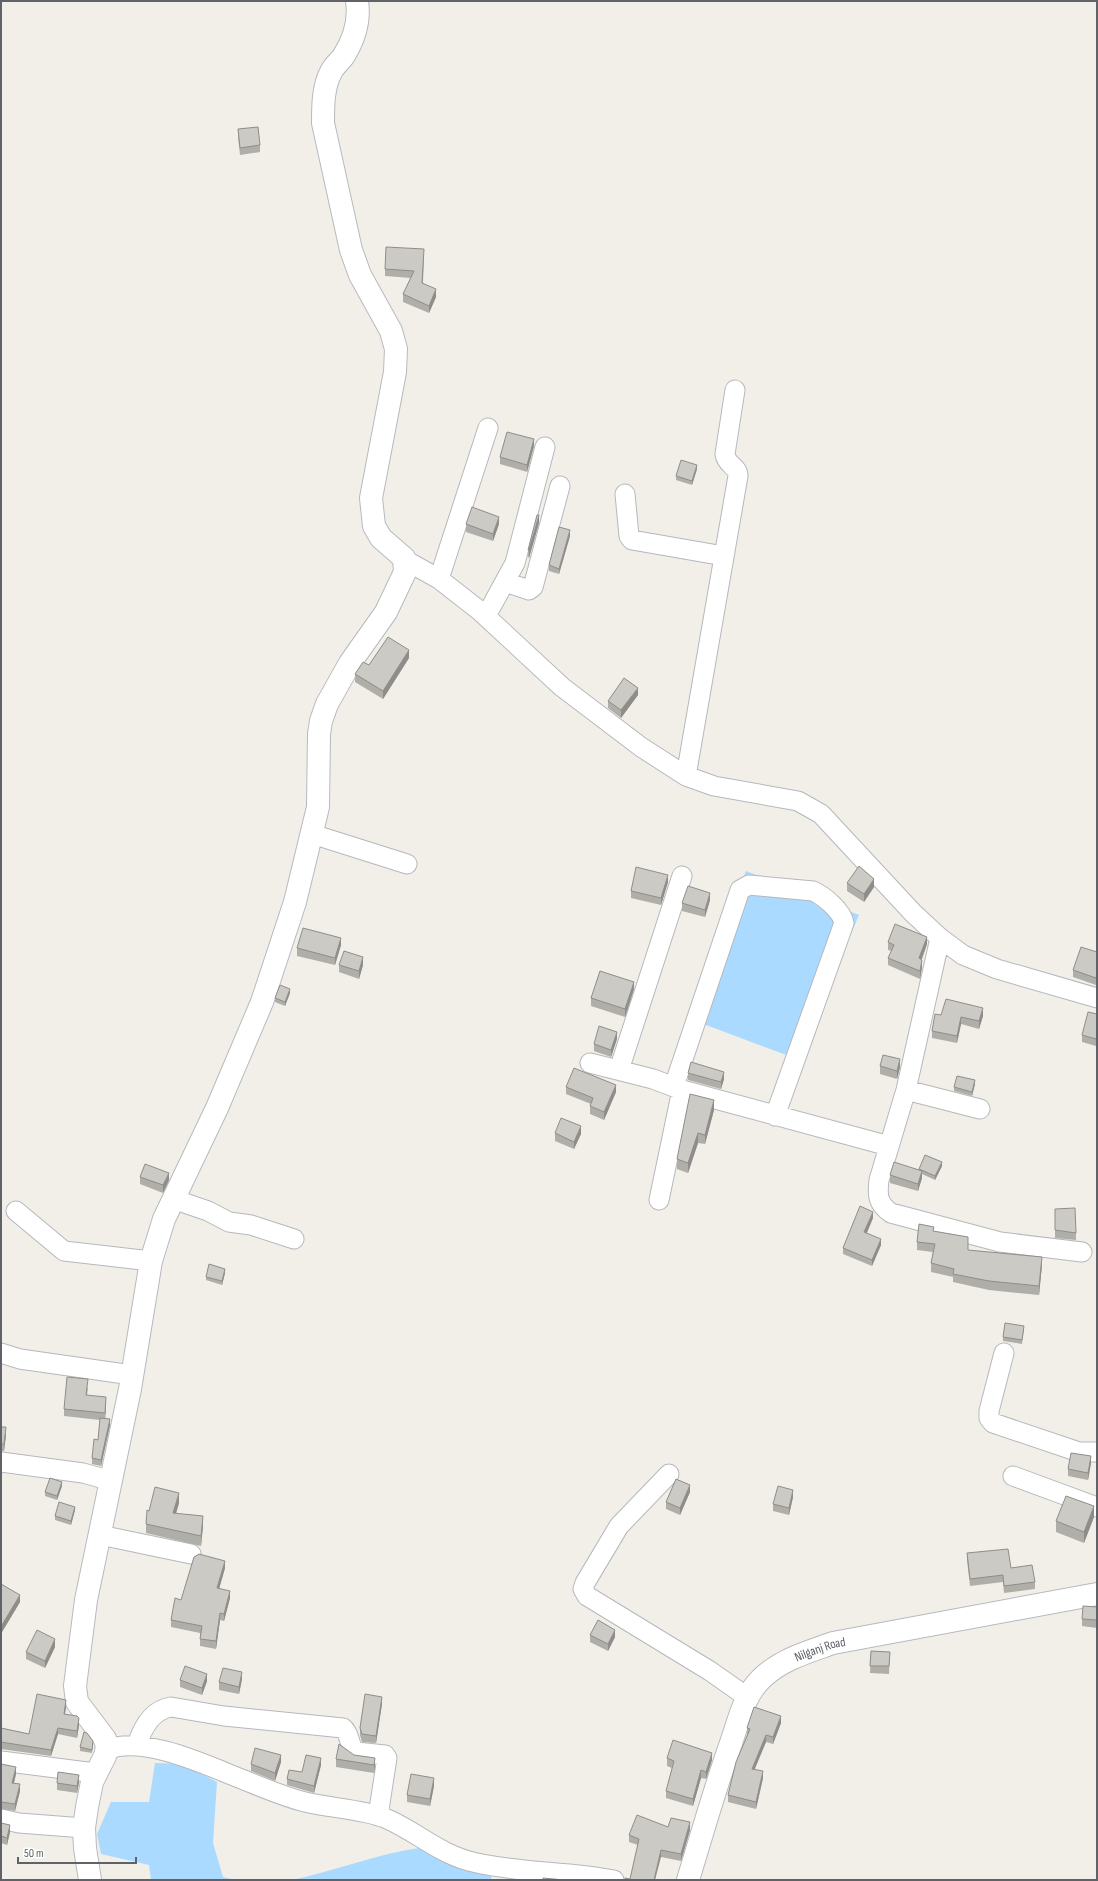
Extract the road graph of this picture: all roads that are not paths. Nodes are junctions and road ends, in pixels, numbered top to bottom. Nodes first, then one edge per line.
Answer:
1 (357, 1) edge
2 (735, 390) dead end
3 (488, 428) dead end
4 (545, 446) dead end
5 (560, 486) dead end
6 (625, 494) dead end
7 (724, 556) junction
8 (405, 560) junction
9 (439, 579) junction
10 (505, 582) junction
11 (486, 616) junction
12 (686, 776) junction
13 (312, 834) junction
14 (407, 864) dead end
15 (682, 876) dead end
16 (940, 938) junction
17 (1097, 998) edge
18 (590, 1063) dead end
19 (619, 1070) junction
20 (678, 1088) junction
21 (906, 1090) junction
22 (980, 1109) dead end
23 (775, 1116) junction
24 (889, 1146) junction
25 (173, 1199) junction
26 (659, 1200) dead end
27 (16, 1211) dead end
28 (294, 1239) dead end
29 (1082, 1252) dead end
30 (151, 1261) junction
31 (1, 1353) edge
32 (1004, 1353) dead end
33 (132, 1375) junction
34 (1097, 1452) edge
35 (1, 1462) edge
36 (669, 1474) dead end
37 (1013, 1476) dead end
38 (112, 1481) junction
39 (1097, 1507) edge
40 (100, 1535) junction
41 (191, 1554) dead end
42 (1097, 1594) edge
43 (747, 1697) junction
44 (137, 1745) junction
45 (107, 1750) junction
46 (1, 1761) edge
47 (95, 1773) junction
48 (378, 1816) junction
49 (1, 1819) edge
50 (84, 1828) junction
51 (90, 1880) edge
52 (614, 1880) edge
53 (688, 1880) edge

1 - 8 street
2 - 7 street
3 - 9 street
4 - 10 street
5 - 10 street
6 - 7 street
7 - 12 street
8 - 9 street
8 - 13 street
9 - 11 street
10 - 11 street
11 - 12 street
12 - 16 street
13 - 14 street
13 - 25 street
15 - 19 street
16 - 17 street
16 - 21 street
18 - 19 street
19 - 20 street
20 - 23 street
20 - 23 street
20 - 26 street
21 - 22 street
21 - 24 street
23 - 24 street
24 - 29 street
25 - 28 street
25 - 30 street
27 - 30 street
30 - 33 street
31 - 33 street
32 - 34 street
33 - 38 street
35 - 38 street
36 - 43 street
37 - 39 street
38 - 40 street
40 - 41 street
40 - 45 street
42 - 43 street, Nilganj Road
43 - 53 street, Nilganj Road
44 - 45 street
44 - 48 street
44 - 48 street
45 - 47 street
46 - 47 street
47 - 50 street
48 - 52 street
49 - 50 street
50 - 51 street

